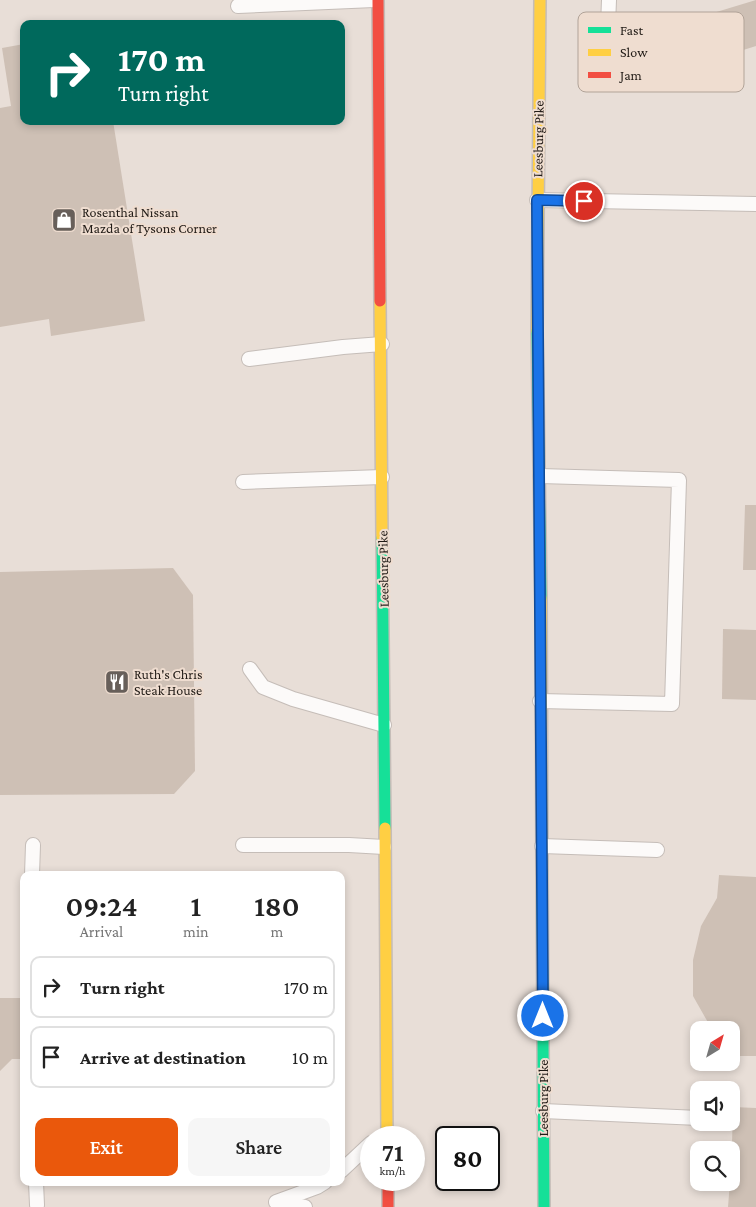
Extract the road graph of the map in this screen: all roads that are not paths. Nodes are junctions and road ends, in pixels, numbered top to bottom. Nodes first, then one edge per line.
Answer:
1 (376, 0) edge
2 (540, 0) edge
3 (238, 6) dead end
4 (537, 200) junction
5 (756, 204) edge
6 (382, 344) junction
7 (249, 359) dead end
8 (540, 476) junction
9 (382, 477) junction
10 (243, 482) dead end
11 (250, 669) dead end
12 (540, 701) junction
13 (384, 725) junction
14 (33, 845) dead end
15 (243, 845) dead end
16 (542, 846) junction
17 (384, 847) junction
18 (657, 850) dead end
19 (32, 871) edge
20 (543, 1111) junction
21 (690, 1118) edge
22 (387, 1126) edge
23 (360, 1154) edge
24 (345, 1168) edge
25 (36, 1186) edge
26 (319, 1186) edge
27 (388, 1191) edge
28 (37, 1204) dead end
29 (305, 1207) edge
30 (388, 1207) edge
31 (544, 1207) edge

1 - 3 lane
1 - 6 highway, Leesburg Pike
2 - 4 highway, Leesburg Pike
4 - 5 lane
4 - 8 highway, Leesburg Pike
6 - 7 lane
6 - 9 highway, Leesburg Pike
8 - 12 highway, Leesburg Pike
8 - 12 lane
9 - 10 lane
9 - 13 highway, Leesburg Pike
11 - 13 lane
12 - 16 highway, Leesburg Pike
13 - 17 highway, Leesburg Pike
14 - 19 lane
15 - 17 lane
16 - 18 lane
16 - 20 highway, Leesburg Pike
17 - 22 highway, Leesburg Pike
20 - 21 lane
20 - 31 highway, Leesburg Pike
23 - 24 lane
25 - 28 lane
26 - 29 lane
27 - 30 highway

